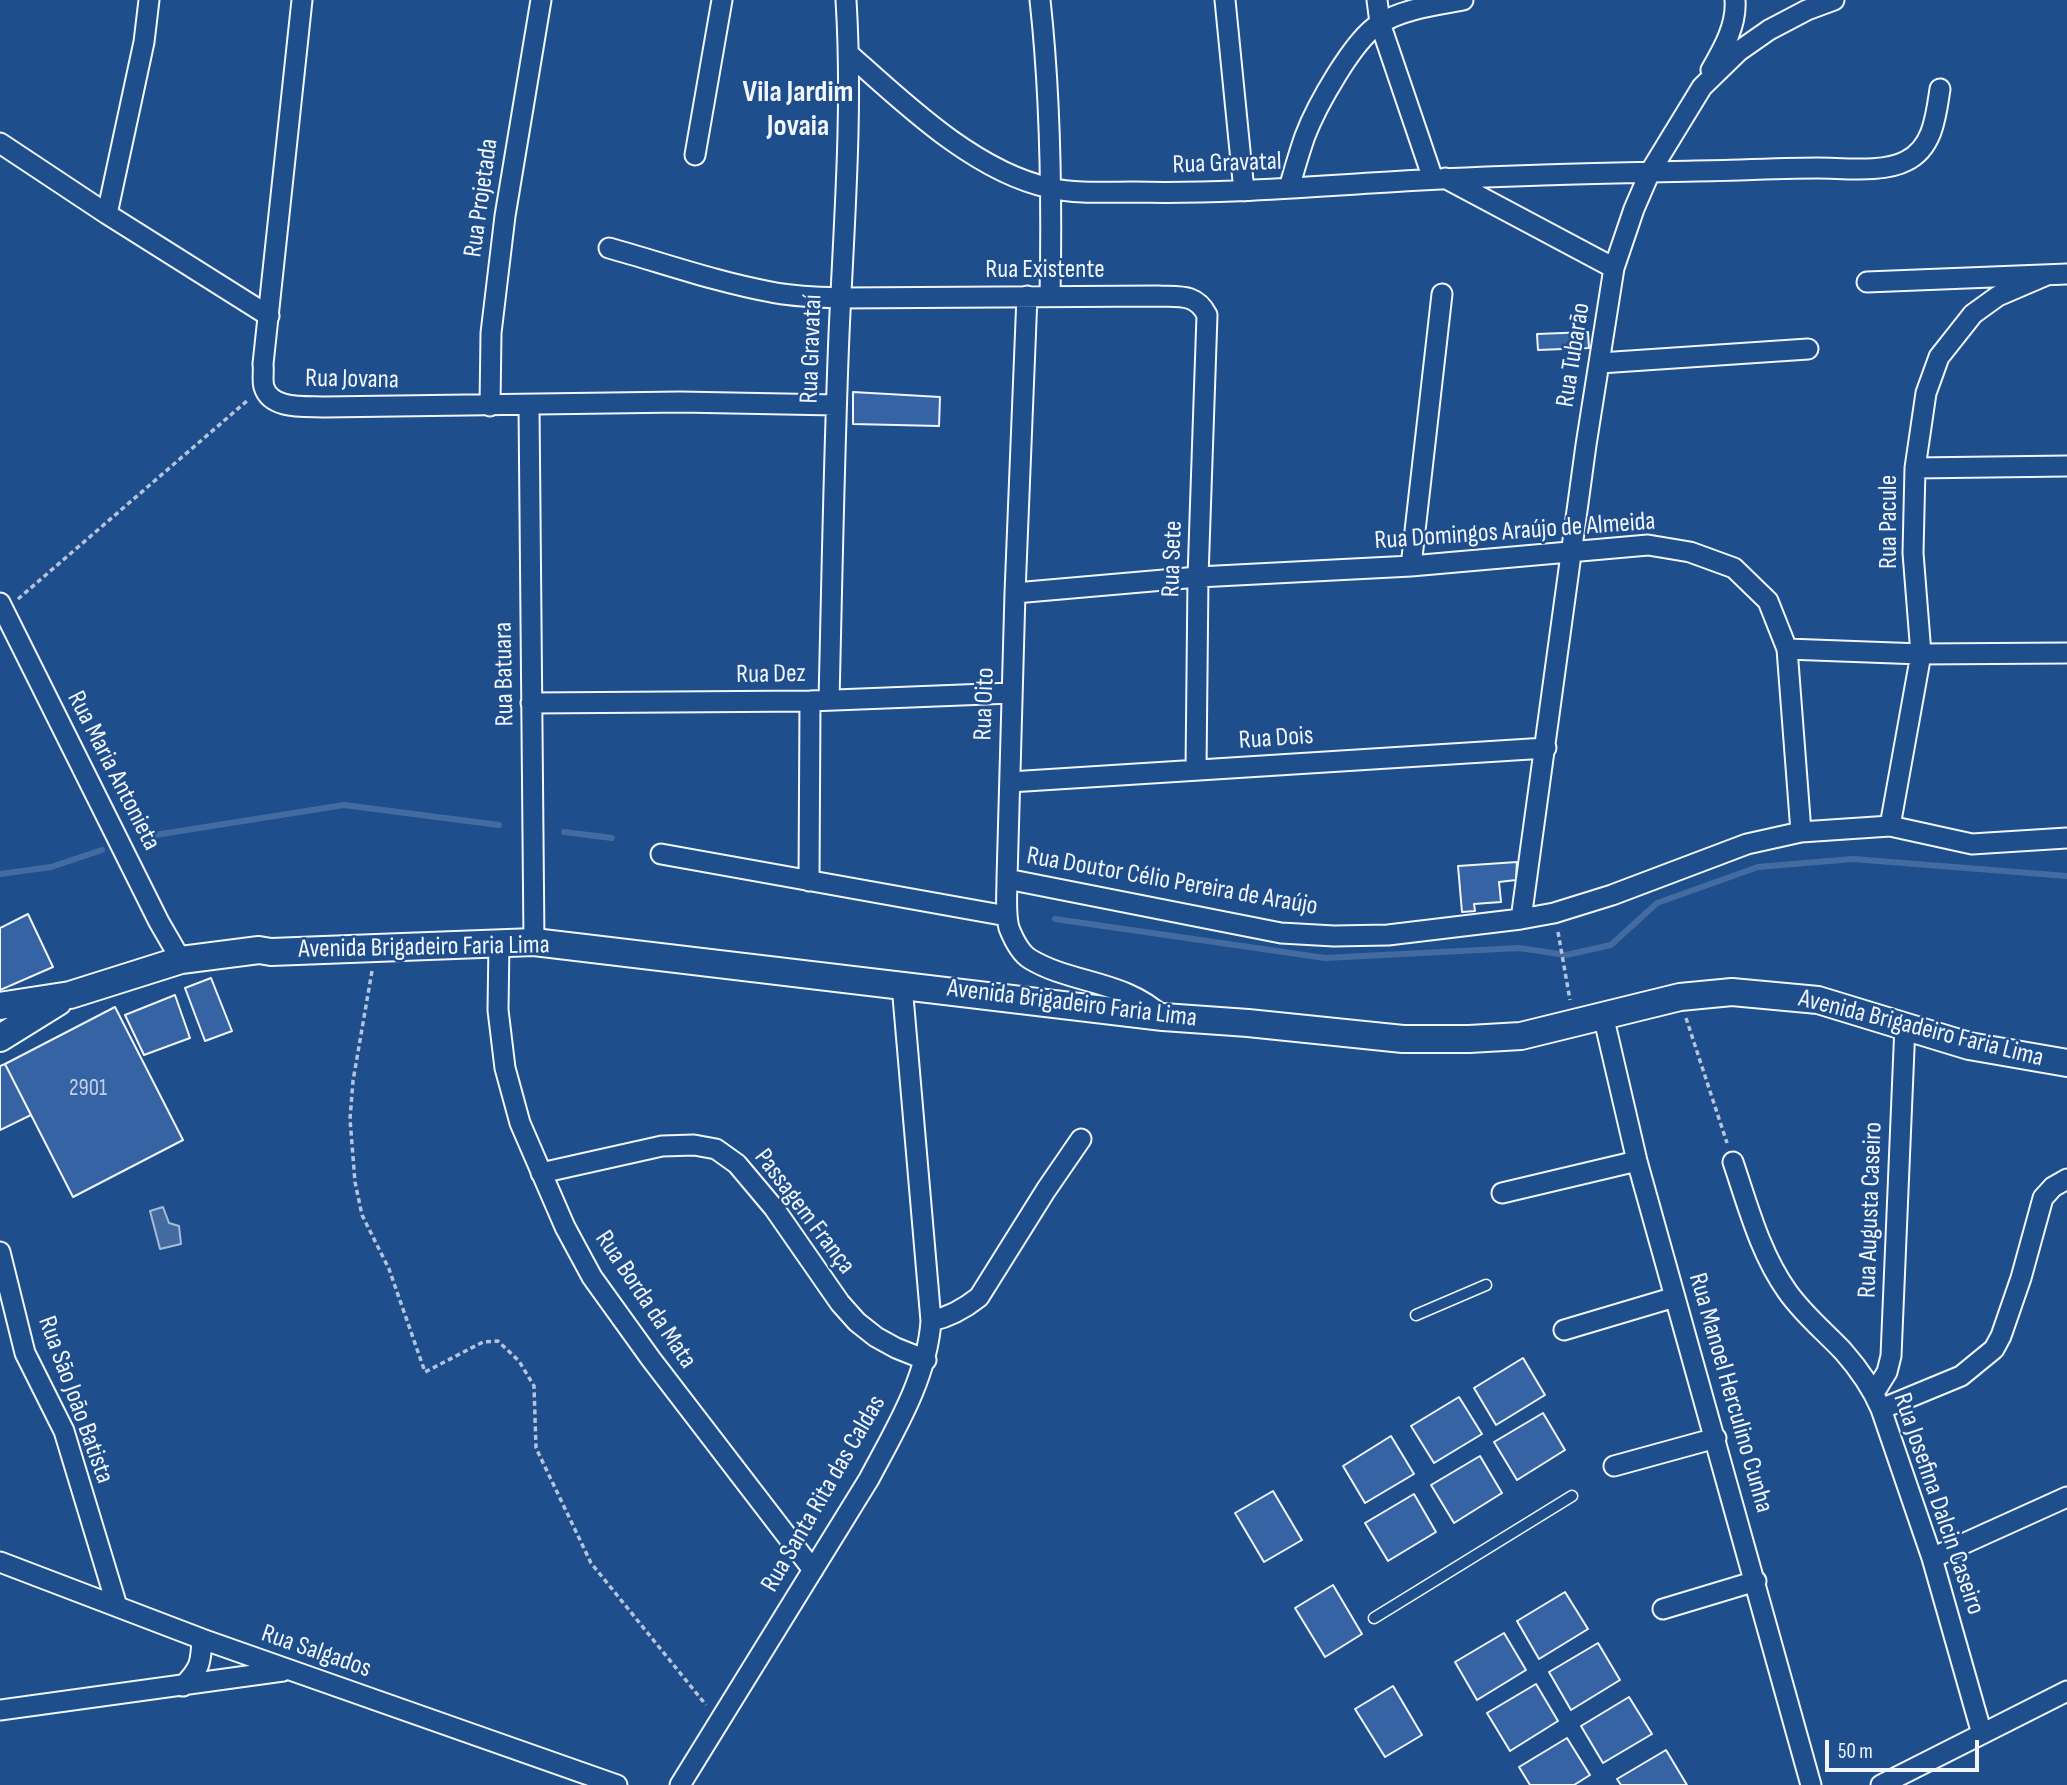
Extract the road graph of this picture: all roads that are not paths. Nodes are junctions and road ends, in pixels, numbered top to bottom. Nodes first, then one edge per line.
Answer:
1 (149, 0) edge
2 (302, 0) edge
3 (541, 0) edge
4 (722, 0) edge
5 (846, 0) edge
6 (1040, 0) edge
7 (1225, 0) edge
8 (1377, 0) edge
9 (1463, 0) edge
10 (1735, 0) edge
11 (1834, 0) edge
12 (1380, 23) junction
13 (849, 54) junction
14 (1702, 87) junction
15 (1940, 89) dead end
16 (0, 143) edge
17 (695, 155) dead end
18 (1650, 172) junction
19 (1439, 178) junction
20 (1050, 188) junction
21 (1289, 188) junction
22 (1244, 191) junction
23 (107, 214) junction
24 (609, 248) dead end
25 (1614, 268) junction
26 (2067, 274) edge
27 (2047, 275) junction
28 (1867, 282) dead end
29 (1442, 294) dead end
30 (1027, 296) junction
31 (1050, 296) junction
32 (841, 298) junction
33 (270, 316) junction
34 (1808, 349) dead end
35 (1206, 350) joint
36 (1600, 363) junction
37 (836, 405) junction
38 (490, 406) junction
39 (529, 406) junction
40 (2067, 466) edge
41 (1915, 468) junction
42 (1573, 553) junction
43 (1411, 566) junction
44 (1198, 577) junction
45 (1015, 593) junction
46 (2, 608) edge
47 (1787, 649) junction
48 (2067, 653) edge
49 (1921, 654) junction
50 (1012, 693) junction
51 (820, 700) junction
52 (531, 703) junction
53 (1546, 748) junction
54 (1196, 770) junction
55 (1010, 782) junction
56 (1890, 826) junction
57 (1801, 832) junction
58 (2067, 838) edge
59 (661, 854) dead end
60 (1007, 879) junction
61 (809, 881) junction
62 (1007, 916) junction
63 (1521, 919) junction
64 (499, 942) junction
65 (534, 942) junction
66 (180, 960) junction
67 (902, 985) junction
68 (70, 995) junction
69 (0, 1006) edge
70 (1603, 1014) junction
71 (1163, 1017) junction
72 (1905, 1025) junction
73 (0, 1038) edge
74 (2067, 1063) edge
75 (1081, 1139) dead end
76 (1637, 1161) junction
77 (1733, 1162) road end
78 (541, 1173) junction
79 (2067, 1179) edge
80 (1502, 1193) dead end
81 (0, 1252) edge
82 (1486, 1285) dead end
83 (1675, 1297) junction
84 (1416, 1315) dead end
85 (931, 1321) junction
86 (1564, 1330) dead end
87 (926, 1360) junction
88 (1877, 1401) junction
89 (1716, 1438) junction
90 (1614, 1466) dead end
91 (1572, 1496) dead end
92 (2067, 1497) edge
93 (1932, 1558) junction
94 (0, 1562) edge
95 (813, 1570) junction
96 (1756, 1581) junction
97 (117, 1606) junction
98 (1662, 1609) dead end
99 (1374, 1618) dead end
100 (202, 1639) junction
101 (288, 1670) junction
102 (183, 1686) junction
103 (2067, 1691) edge
104 (0, 1710) edge
105 (1982, 1734) junction
106 (617, 1785) edge
107 (680, 1785) edge
108 (1811, 1785) edge
109 (1881, 1785) edge

1 - 23 street
2 - 33 street
3 - 38 street, Rua Projetada
4 - 17 street
5 - 13 street, Rua Gravataí
6 - 20 street
7 - 22 street
8 - 12 street
9 - 12 street
10 - 14 street
11 - 14 street
12 - 19 street
12 - 21 street
13 - 20 street, Rua Gravatal
13 - 32 street, Rua Gravataí
14 - 18 street, Rua Tubarão
15 - 18 street, Rua Gravatal
16 - 23 street
18 - 19 street, Rua Gravatal
18 - 25 street, Rua Tubarão
19 - 21 street, Rua Gravatal
19 - 25 street
20 - 22 street, Rua Gravatal
20 - 31 street
21 - 22 street, Rua Gravatal
23 - 33 street
24 - 32 street, Rua Existente
25 - 36 street, Rua Tubarão
26 - 27 street
27 - 28 street
27 - 41 street, Rua Pacule
29 - 43 street
30 - 31 street, Rua Existente
30 - 32 street, Rua Existente
30 - 45 street, Rua Oito
31 - 35 street, Rua Existente
32 - 37 street, Rua Gravataí
33 - 38 street, Rua Jovana
34 - 36 street
35 - 44 street, Rua Sete
36 - 42 street, Rua Tubarão
37 - 39 street, Rua Jovana
37 - 51 street, Rua Gravataí
38 - 39 street, Rua Jovana
39 - 52 street, Rua Batuara
40 - 41 street
41 - 49 street, Rua Pacule
42 - 43 street, Rua Domingos Araújo de Almeida
42 - 47 street, Rua Domingos Araújo de Almeida
42 - 53 street, Rua Tubarão
43 - 44 street, Rua Domingos Araújo de Almeida
44 - 45 street, Rua Domingos Araújo de Almeida
44 - 54 street, Rua Sete
45 - 50 street, Rua Oito
46 - 66 street, Rua Maria Antonieta
47 - 49 street
47 - 57 street, Rua Domingos Araújo de Almeida
48 - 49 street
49 - 56 street, Rua Pacule
50 - 51 street, Rua Dez
50 - 55 street, Rua Oito
51 - 52 street, Rua Dez
51 - 61 street, Rua Gravataí
52 - 65 street, Rua Batuara
53 - 54 street, Rua Dois
53 - 63 street, Rua Tubarão
54 - 55 street, Rua Dois
55 - 60 street, Rua Oito
56 - 57 street, Rua Doutor Célio Pereira de Araújo
56 - 58 street, Rua Doutor Célio Pereira de Araújo
57 - 63 street, Rua Doutor Célio Pereira de Araújo
59 - 61 street
60 - 62 street, Rua Oito
60 - 63 street, Rua Doutor Célio Pereira de Araújo
61 - 62 street
62 - 71 street, Rua Oito
64 - 65 main road, Avenida Brigadeiro Faria Lima
64 - 66 main road, Avenida Brigadeiro Faria Lima
64 - 78 street, Rua Borda da Mata
65 - 67 main road, Avenida Brigadeiro Faria Lima
66 - 68 main road, Avenida Brigadeiro Faria Lima
67 - 71 main road, Avenida Brigadeiro Faria Lima
67 - 85 street, Rua Santa Rita das Caldas
68 - 69 main road, Avenida Brigadeiro Faria Lima
68 - 73 main road, Avenida Brigadeiro Faria Lima
70 - 71 main road, Avenida Brigadeiro Faria Lima
70 - 72 main road, Avenida Brigadeiro Faria Lima
70 - 76 street, Rua Manoel Herculino Cunha
72 - 74 main road, Avenida Brigadeiro Faria Lima
72 - 88 street, Rua Augusta Caseiro
75 - 85 street
76 - 80 street
76 - 83 street, Rua Manoel Herculino Cunha
77 - 88 street, Rua Josefina Dalcin Caseiro
78 - 87 street, Passagem França
78 - 95 street, Rua Borda da Mata
79 - 88 street
81 - 97 street, Rua São João Batista
82 - 84 lane
83 - 86 street
83 - 89 street, Rua Manoel Herculino Cunha
85 - 87 street, Rua Santa Rita das Caldas
87 - 95 street, Rua Santa Rita das Caldas
88 - 93 street, Rua Josefina Dalcin Caseiro
89 - 90 street
89 - 96 street, Rua Manoel Herculino Cunha
91 - 99 lane
92 - 93 street
93 - 105 street, Rua Josefina Dalcin Caseiro
94 - 97 street, Rua Salgados
95 - 107 street, Rua Santa Rita das Caldas
96 - 98 street
96 - 108 street, Rua Manoel Herculino Cunha
97 - 100 street, Rua Salgados
100 - 101 street, Rua Salgados
100 - 102 street
101 - 102 street
101 - 106 street, Rua Salgados
102 - 104 street
103 - 105 street
105 - 109 street

